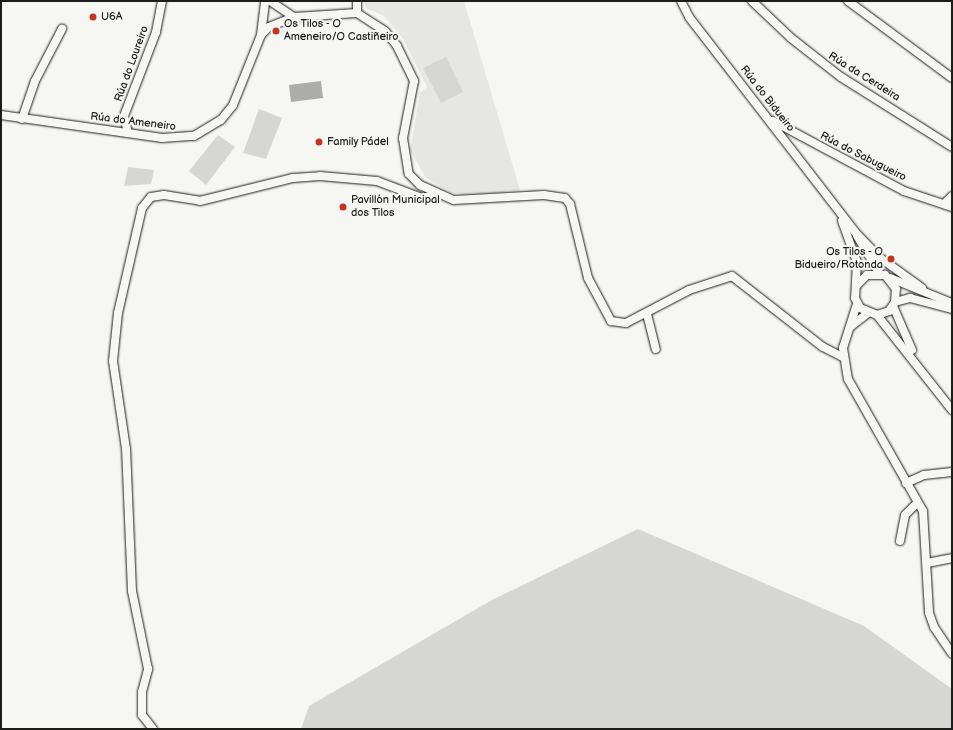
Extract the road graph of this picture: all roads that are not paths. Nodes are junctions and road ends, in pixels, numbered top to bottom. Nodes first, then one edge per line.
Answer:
1 (162, 1) edge
2 (265, 1) edge
3 (270, 1) edge
4 (357, 1) edge
5 (681, 1) edge
6 (752, 1) edge
7 (848, 1) edge
8 (357, 13) junction
9 (294, 17) junction
10 (62, 29) dead end
11 (261, 35) junction
12 (952, 78) edge
13 (1, 115) edge
14 (768, 118) junction
15 (22, 119) junction
16 (128, 133) junction
17 (952, 147) edge
18 (439, 194) junction
19 (952, 196) edge
20 (948, 205) edge
21 (838, 210) junction
22 (865, 245) junction
23 (857, 262) junction
24 (880, 274) junction
25 (889, 278) junction
26 (857, 285) junction
27 (922, 288) junction
28 (910, 298) junction
29 (952, 303) edge
30 (857, 304) junction
31 (894, 304) junction
32 (952, 309) edge
33 (868, 313) junction
34 (647, 314) junction
35 (877, 315) junction
36 (847, 331) junction
37 (656, 349) dead end
38 (843, 356) junction
39 (920, 365) junction
40 (952, 410) edge
41 (952, 472) edge
42 (906, 483) junction
43 (917, 503) junction
44 (900, 541) dead end
45 (952, 558) edge
46 (927, 563) junction
47 (952, 654) edge
48 (153, 729) edge

1 - 16 street, Rúa do Loureiro
2 - 11 street, Rúa do Ameneiro
3 - 9 street
4 - 8 street
5 - 14 street, Rúa do Bidueiro
6 - 17 street, Rúa da Cerdeira
7 - 12 street
8 - 9 street
8 - 18 street
9 - 11 street
10 - 15 street
11 - 16 street, Rúa do Ameneiro
13 - 15 street, Rúa do Ameneiro
14 - 20 street, Rúa do Sabugueiro
14 - 21 street, Rúa do Bidueiro
15 - 16 street, Rúa do Ameneiro
18 - 34 street
18 - 48 street
19 - 20 street
21 - 22 street, Rúa do Bidueiro
21 - 23 street, Rúa do Bidueiro
22 - 23 street
22 - 24 street, Rúa do Bidueiro
22 - 27 street, Rúa do Bidueiro
23 - 26 street, Rúa do Bidueiro
24 - 25 street
24 - 26 street
25 - 27 street, Rúa do Bidueiro
25 - 31 street
26 - 30 street
27 - 28 street
27 - 29 street, Rúa do Bidueiro
28 - 31 street
28 - 32 street
30 - 33 street
30 - 36 street
31 - 35 street
31 - 39 street
33 - 35 street
33 - 36 street
34 - 37 street
34 - 38 street
35 - 39 street
36 - 38 street
38 - 42 street
39 - 40 street
41 - 42 street
42 - 43 street
43 - 44 street
43 - 46 street
45 - 46 street
46 - 47 street

